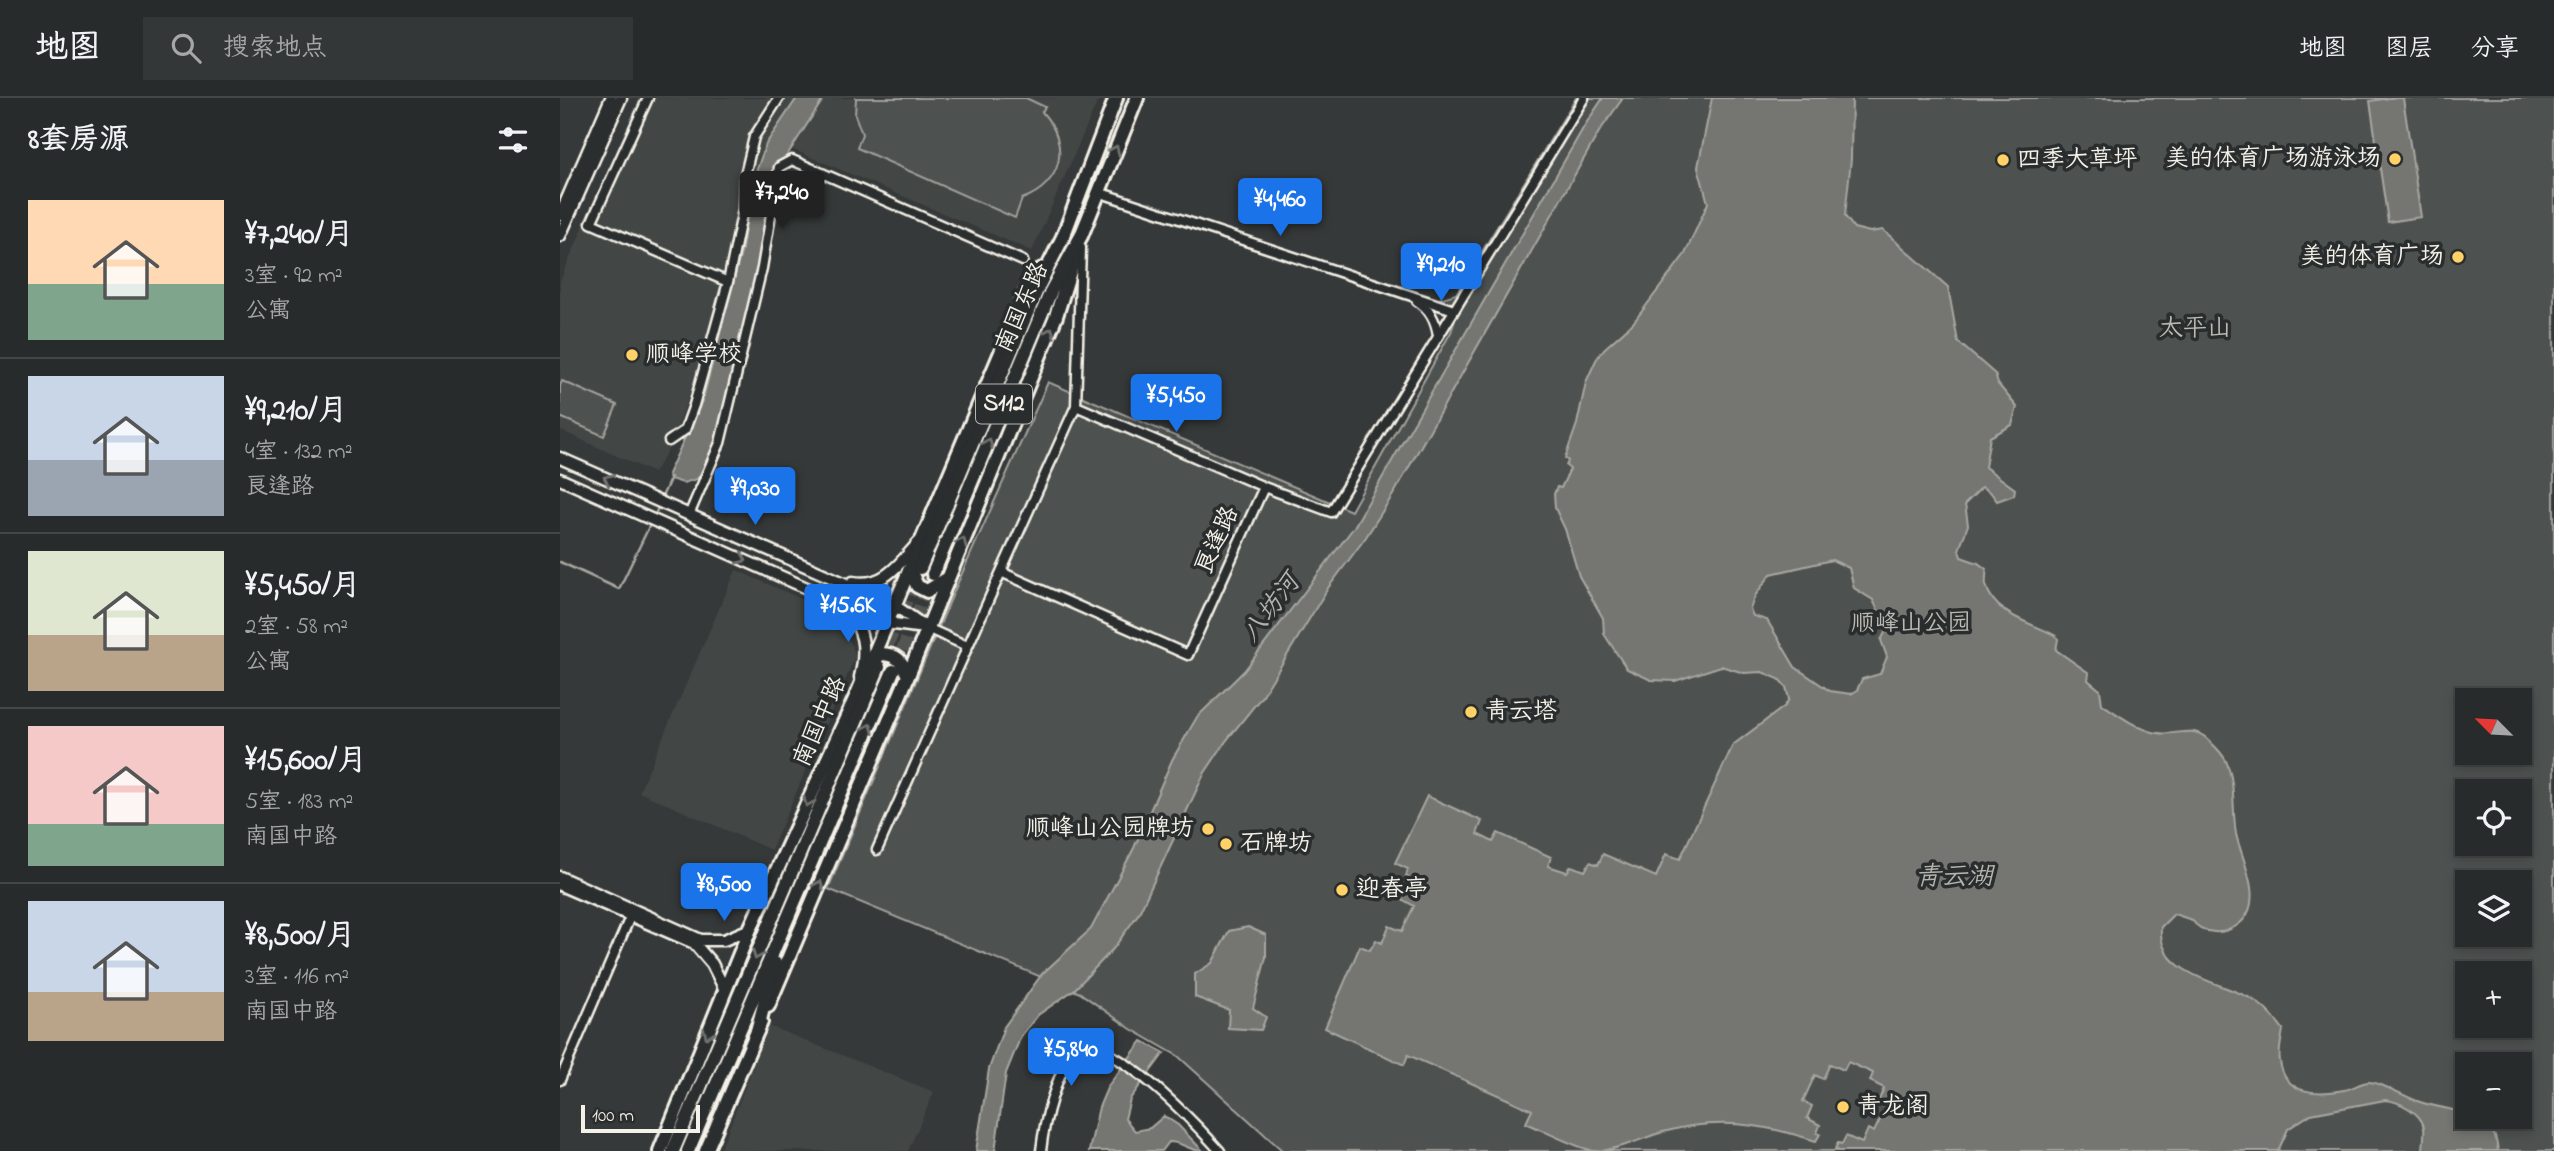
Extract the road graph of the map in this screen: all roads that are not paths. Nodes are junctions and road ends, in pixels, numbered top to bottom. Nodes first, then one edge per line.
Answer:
1 (611, 98) edge
2 (621, 98) edge
3 (648, 98) edge
4 (779, 98) edge
5 (1137, 98) edge
6 (1584, 98) edge
7 (1111, 101) edge
8 (1098, 192) junction
9 (560, 215) edge
10 (560, 236) edge
11 (1081, 236) junction
12 (1063, 237) junction
13 (1023, 261) dead end
14 (728, 282) junction
15 (1407, 296) junction
16 (1454, 310) junction
17 (1438, 336) junction
18 (1076, 406) junction
19 (669, 441) dead end
20 (560, 458) edge
21 (560, 479) edge
22 (1264, 487) junction
23 (689, 515) junction
24 (922, 537) junction
25 (915, 556) junction
26 (920, 568) tunnel mouth
27 (1001, 572) junction
28 (933, 574) tunnel mouth
29 (832, 578) junction
30 (948, 578) junction
31 (823, 595) junction
32 (894, 605) junction
33 (886, 622) junction
34 (927, 628) junction
35 (967, 646) junction
36 (879, 667) tunnel mouth
37 (893, 671) tunnel mouth
38 (865, 675) junction
39 (908, 676) junction
40 (855, 698) junction
41 (877, 850) dead end
42 (560, 877) edge
43 (560, 885) edge
44 (630, 917) junction
45 (788, 918) junction
46 (750, 929) junction
47 (725, 990) junction
48 (757, 1031) junction
49 (560, 1080) edge
50 (660, 1151) edge
51 (673, 1151) edge
52 (688, 1151) edge
53 (706, 1151) edge
54 (1041, 1151) edge
55 (1220, 1151) edge

1 - 9 street
2 - 10 street
3 - 14 street
4 - 14 street
8 -> 5 main road, 南国东路 / S112
6 - 16 street, 良逢路
7 - 12 main road, 南国东路 / S112
8 - 11 main road, 南国东路 / S112
8 - 15 street
11 - 18 street
28 -> 11 main road, 南国东路 / S112
30 -> 11 main road
12 - 24 main road, 南国中路 / S112
12 - 26 main road, 南国东路 / S112
13 - 23 street
14 - 19 street
15 - 16 street
15 - 17 street
16 - 17 street, 良逢路
17 - 22 street, 良逢路
18 - 22 street
18 - 27 street
23 -> 20 street
21 -> 31 street
22 - 27 street, 良逢路
23 - 29 street
24 - 25 main road, 南国中路 / S112
24 - 29 street
25 - 30 main road
25 - 32 main road, 南国中路 / S112
27 - 35 street
29 - 32 street
30 - 34 main road
31 - 33 street
31 - 40 street
32 - 33 main road, 南国中路 / S112
32 - 34 street
33 - 34 street
33 - 38 main road, 南国中路 / S112
34 - 35 street
34 - 39 main road
35 - 41 street
36 -> 51 main road, 南国中路
45 -> 37 main road, 南国中路
38 - 39 main road
38 - 40 main road, 南国中路 / S112
48 -> 39 main road
40 -> 46 main road, 南国中路 / S112
42 - 46 street
43 - 44 street
44 - 47 street
44 - 49 street
45 - 48 main road
45 - 52 main road, 南国中路
46 - 47 main road, 南国中路 / S112
47 -> 50 main road, 南国中路 / S112
48 - 53 main road
54 - 55 street

